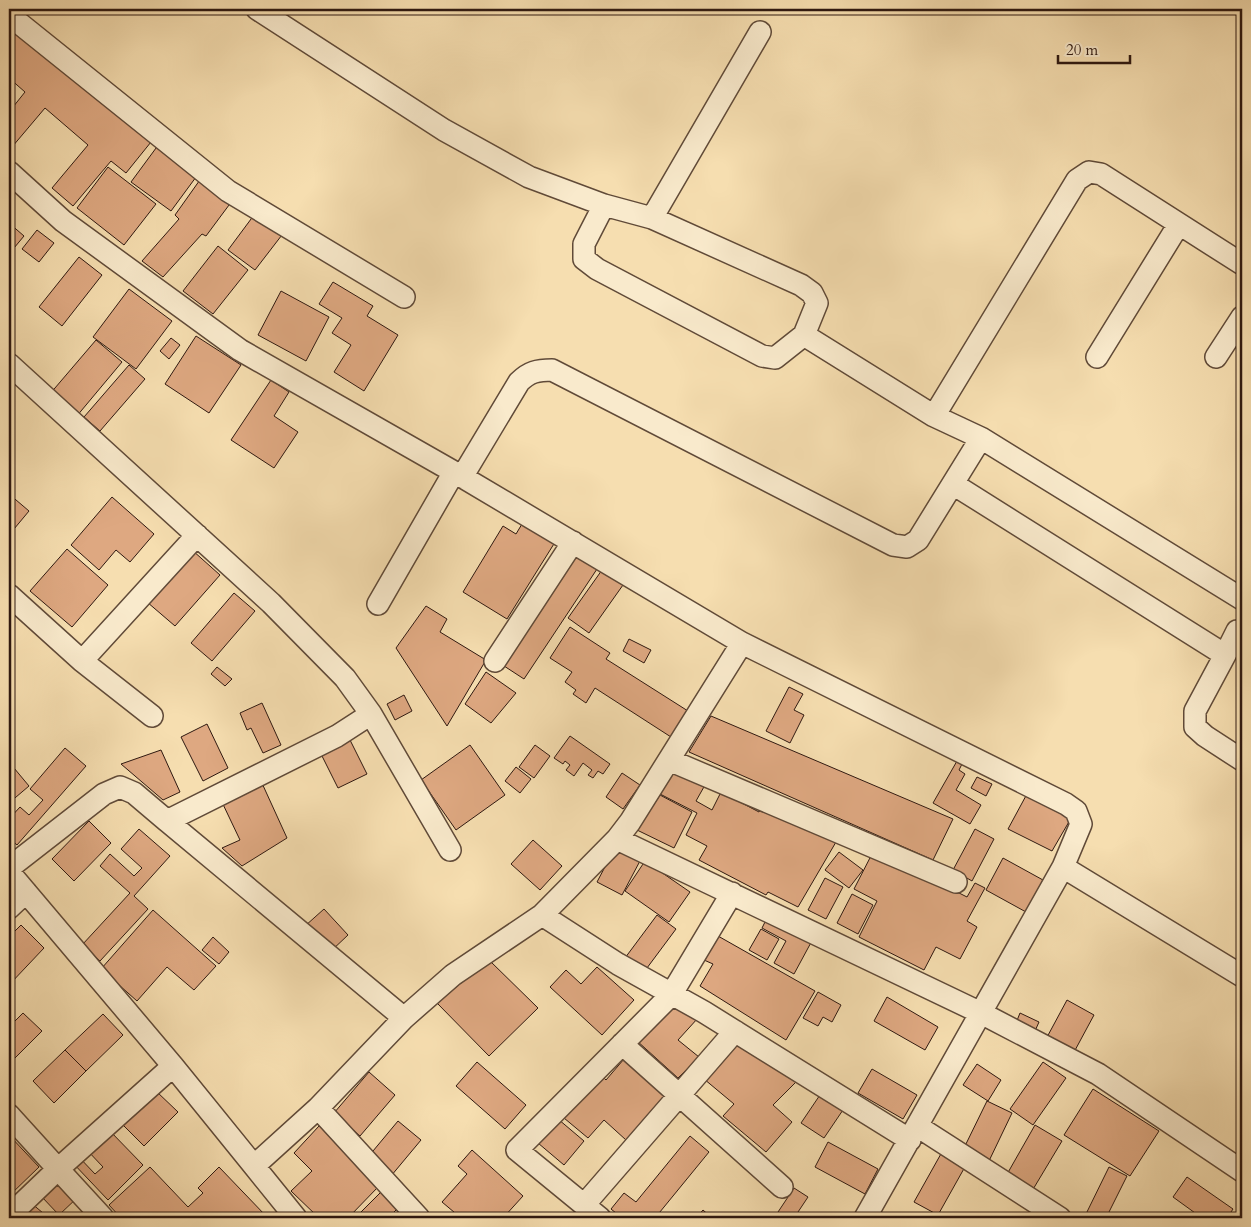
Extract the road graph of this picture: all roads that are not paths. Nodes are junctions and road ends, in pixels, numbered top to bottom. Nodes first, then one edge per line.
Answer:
1 (257, 9) edge
2 (9, 15) edge
3 (760, 32) dead end
4 (9, 172) edge
5 (604, 204) junction
6 (652, 218) junction
7 (1179, 224) junction
8 (1242, 264) edge
9 (404, 297) dead end
10 (1242, 317) edge
11 (804, 335) junction
12 (1097, 357) dead end
13 (1216, 357) dead end
14 (9, 364) edge
15 (934, 416) junction
16 (981, 438) junction
17 (458, 474) junction
18 (953, 484) junction
19 (197, 535) junction
20 (573, 542) junction
21 (9, 595) edge
22 (1242, 599) edge
23 (378, 604) dead end
24 (1240, 629) edge
25 (742, 643) junction
26 (1225, 655) junction
27 (82, 661) junction
28 (495, 661) dead end
29 (371, 714) junction
30 (152, 716) dead end
31 (669, 760) junction
32 (1242, 760) edge
33 (167, 821) junction
34 (617, 839) junction
35 (450, 850) dead end
36 (1063, 867) junction
37 (9, 870) edge
38 (956, 882) dead end
39 (26, 892) junction
40 (732, 894) junction
41 (9, 908) edge
42 (542, 914) junction
43 (1242, 976) edge
44 (671, 995) junction
45 (981, 1013) junction
46 (404, 1018) junction
47 (734, 1031) junction
48 (622, 1044) junction
49 (174, 1066) junction
50 (679, 1095) junction
51 (318, 1108) junction
52 (9, 1114) edge
53 (914, 1133) junction
54 (254, 1166) junction
55 (58, 1168) junction
56 (1242, 1171) edge
57 (782, 1187) dead end
58 (584, 1205) junction
59 (9, 1216) edge
60 (102, 1218) edge
61 (296, 1218) edge
62 (419, 1218) edge
63 (600, 1218) edge
64 (865, 1218) edge
65 (1060, 1218) edge

1 - 5 street
2 - 9 street
3 - 6 street
4 - 17 street
5 - 6 street
5 - 11 street
6 - 11 street
7 - 8 street
7 - 12 street
7 - 15 street
10 - 13 street
11 - 15 street
14 - 19 street
15 - 16 street
16 - 18 street
16 - 22 street
17 - 18 street
17 - 20 street
17 - 23 street
18 - 26 street
19 - 27 street
19 - 29 street
20 - 25 street
20 - 28 street
21 - 27 street
24 - 26 street
25 - 31 street
25 - 36 street
26 - 32 street
27 - 30 street
29 - 33 street
29 - 35 street
31 - 34 street
31 - 38 street
33 - 37 street
33 - 46 street
34 - 40 street
34 - 42 street
36 - 43 street
36 - 45 street
37 - 39 street
39 - 41 street
39 - 49 street
40 - 44 street
40 - 45 street
42 - 44 street
42 - 46 street
44 - 47 street
44 - 48 street
45 - 53 street
45 - 56 street
46 - 51 street
47 - 50 street
47 - 53 street
48 - 50 street
48 - 58 street
49 - 54 street
49 - 55 street
50 - 57 street
50 - 58 street
51 - 54 street
51 - 62 street
52 - 55 street
53 - 64 street
53 - 65 street
54 - 61 street
55 - 59 street
55 - 60 street
58 - 63 street

